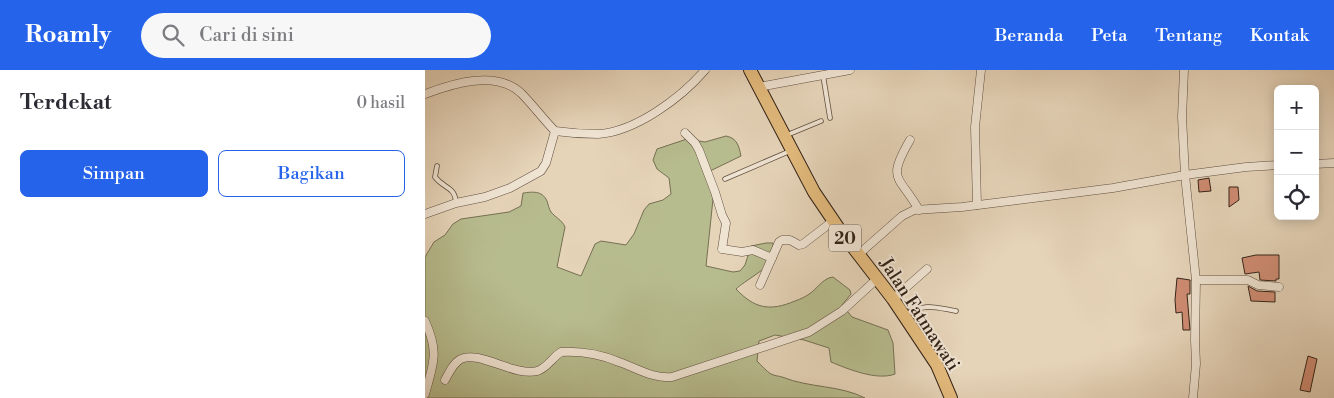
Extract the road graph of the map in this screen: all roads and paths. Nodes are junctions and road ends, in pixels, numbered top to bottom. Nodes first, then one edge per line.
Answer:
1 (705, 70) edge
2 (750, 70) edge
3 (851, 70) edge
4 (981, 70) edge
5 (1184, 70) edge
6 (823, 75) junction
7 (759, 86) junction
8 (425, 94) edge
9 (830, 118) dead end
10 (821, 121) dead end
11 (555, 131) junction
12 (685, 134) dead end
13 (785, 136) junction
14 (910, 140) dead end
15 (792, 151) junction
16 (1334, 163) edge
17 (1319, 164) edge
18 (1274, 165) edge
19 (437, 166) dead end
20 (1185, 175) junction
21 (725, 179) dead end
22 (456, 203) junction
23 (977, 205) junction
24 (919, 210) junction
25 (425, 214) edge
26 (833, 220) junction
27 (859, 254) junction
28 (772, 258) junction
29 (927, 269) dead end
30 (878, 278) junction
31 (1196, 280) junction
32 (761, 284) dead end
33 (1279, 287) dead end
34 (893, 299) junction
35 (956, 312) dead end
36 (904, 315) junction
37 (425, 321) edge
38 (445, 380) dead end
39 (425, 394) edge
40 (951, 398) edge
41 (1193, 398) edge

1 - 11 street
2 - 7 highway, Jalan Fatmawati / 20
3 - 6 street
4 - 23 street
5 - 20 street
6 - 7 street
6 - 9 lane
7 - 13 highway, Jalan Fatmawati / 20
8 - 11 street
10 - 13 lane
11 - 22 street
12 - 28 street
13 - 15 highway, Jalan Fatmawati / 20
14 - 24 street
15 - 21 lane
15 - 26 highway, Jalan Fatmawati / 20
16 - 17 street
18 - 20 street
19 - 22 lane
20 - 23 street
20 - 31 street
22 - 25 street
23 - 24 street
24 - 27 street
26 - 27 highway, Jalan Fatmawati / 20
26 - 28 street
27 - 30 highway, Jalan Fatmawati / 20
28 - 32 street
29 - 34 street
30 - 34 highway, Jalan Fatmawati / 20
30 - 38 street
31 - 33 street
31 - 41 street
34 - 36 highway, Jalan Fatmawati / 20
35 - 36 lane
36 - 40 highway, Jalan Fatmawati / 20
37 - 39 street

